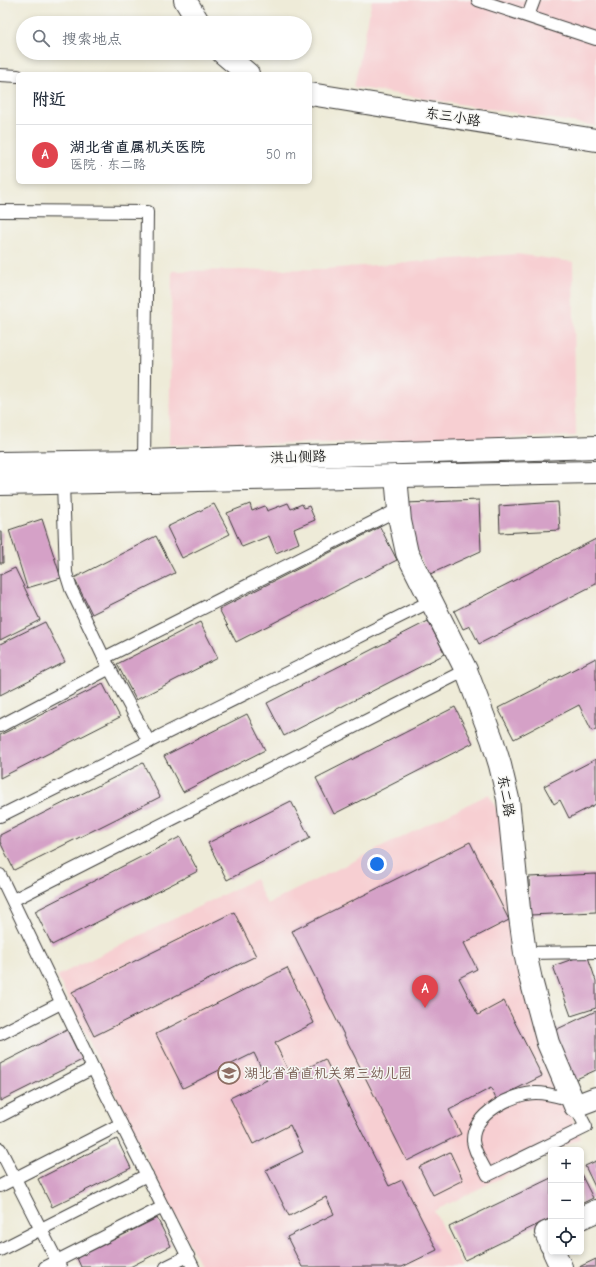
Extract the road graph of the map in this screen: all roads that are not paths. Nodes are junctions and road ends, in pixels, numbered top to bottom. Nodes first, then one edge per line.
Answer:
1 (185, 0) edge
2 (478, 0) edge
3 (534, 0) edge
4 (195, 16) edge
5 (528, 16) junction
6 (596, 39) edge
7 (231, 60) edge
8 (246, 72) edge
9 (0, 75) edge
10 (16, 76) edge
11 (312, 94) edge
12 (596, 140) edge
13 (0, 211) edge
14 (596, 447) edge
15 (144, 461) junction
16 (0, 463) edge
17 (596, 472) edge
18 (396, 476) junction
19 (64, 483) junction
20 (0, 484) edge
21 (399, 509) junction
22 (431, 601) junction
23 (107, 663) junction
24 (466, 670) junction
25 (0, 726) edge
26 (149, 742) junction
27 (0, 816) edge
28 (0, 875) edge
29 (13, 900) junction
30 (525, 952) junction
31 (596, 952) edge
32 (61, 1003) junction
33 (0, 1034) edge
34 (93, 1068) junction
35 (596, 1098) edge
36 (574, 1103) junction
37 (0, 1116) edge
38 (121, 1124) junction
39 (0, 1149) edge
40 (147, 1175) junction
41 (15, 1178) junction
42 (0, 1186) edge
43 (163, 1207) junction
44 (596, 1211) edge
45 (584, 1217) edge
46 (41, 1229) junction
47 (0, 1250) edge
48 (555, 1255) edge
49 (188, 1256) junction
50 (59, 1264) edge
51 (45, 1267) edge
52 (166, 1267) edge
53 (193, 1267) edge
54 (561, 1267) edge

1 - 4 main road
2 - 5 lane
3 - 5 lane
5 - 6 lane
7 - 8 main road
9 - 10 lane
11 - 12 main road, 东三小路
13 - 15 lane
14 - 15 main road, 洪山侧路
15 - 16 main road, 洪山侧路
17 - 18 main road, 洪山侧路
18 - 19 main road, 洪山侧路
18 - 21 main road, 东二路
19 - 20 main road, 洪山侧路
19 - 23 lane
21 - 22 main road, 东二路
21 - 23 lane
22 - 24 main road, 东二路
22 - 26 lane
23 - 25 lane
23 - 26 lane
24 - 29 lane
24 - 30 main road, 东二路
26 - 27 lane
28 - 29 lane
29 - 32 lane
30 - 31 lane
30 - 36 main road, 东二路
32 - 33 lane
32 - 34 lane
34 - 37 lane
34 - 38 lane
35 - 36 main road
36 - 36 lane
38 - 40 lane
38 - 41 lane
39 - 41 lane
40 - 43 lane
40 - 46 lane
41 - 42 lane
41 - 46 lane
43 - 49 lane
43 - 50 lane
44 - 45 main road
46 - 47 lane
46 - 50 lane
48 - 54 main road
49 - 52 lane
49 - 53 lane
50 - 51 lane

